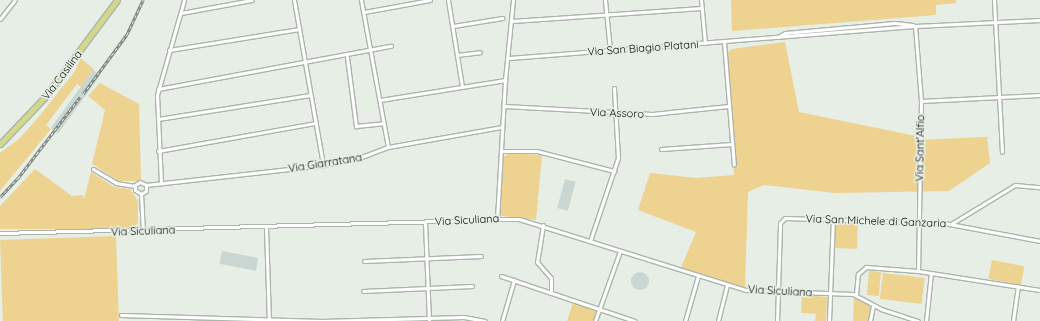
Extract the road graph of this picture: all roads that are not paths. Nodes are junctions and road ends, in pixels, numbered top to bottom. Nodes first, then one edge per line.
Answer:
1 (16, 0) edge
2 (117, 0) edge
3 (184, 0) edge
4 (252, 0) edge
5 (294, 0) edge
6 (361, 0) edge
7 (423, 0) edge
8 (430, 0) edge
9 (448, 0) edge
10 (513, 0) edge
11 (605, 0) edge
12 (701, 0) edge
13 (994, 0) edge
14 (702, 8) junction
15 (364, 12) junction
16 (181, 13) junction
17 (606, 14) junction
18 (502, 18) dead end
19 (0, 19) edge
20 (1040, 20) edge
21 (512, 21) junction
22 (899, 22) junction
23 (995, 24) junction
24 (453, 26) junction
25 (915, 26) junction
26 (299, 28) junction
27 (900, 28) junction
28 (776, 38) junction
29 (724, 42) junction
30 (705, 44) junction
31 (391, 46) dead end
32 (169, 50) junction
33 (371, 51) junction
34 (610, 51) junction
35 (480, 52) dead end
36 (458, 55) junction
37 (347, 56) junction
38 (509, 58) junction
39 (305, 64) junction
40 (505, 80) junction
41 (462, 86) junction
42 (614, 88) dead end
43 (158, 89) junction
44 (310, 95) junction
45 (1040, 95) edge
46 (999, 97) junction
47 (380, 100) junction
48 (921, 101) junction
49 (504, 106) junction
50 (729, 106) junction
51 (617, 114) junction
52 (158, 120) junction
53 (315, 123) junction
54 (383, 123) junction
55 (502, 127) junction
56 (0, 144) edge
57 (732, 144) junction
58 (388, 147) junction
59 (661, 149) dead end
60 (158, 150) junction
61 (501, 151) junction
62 (1002, 152) dead end
63 (734, 164) dead end
64 (323, 165) junction
65 (93, 169) dead end
66 (614, 171) junction
67 (161, 183) junction
68 (146, 185) junction
69 (135, 186) junction
70 (1040, 187) edge
71 (141, 194) junction
72 (497, 219) junction
73 (833, 219) junction
74 (919, 221) junction
75 (425, 222) junction
76 (543, 224) junction
77 (951, 224) junction
78 (266, 227) junction
79 (142, 230) junction
80 (0, 234) edge
81 (590, 241) junction
82 (1040, 241) edge
83 (620, 251) junction
84 (481, 256) dead end
85 (426, 257) junction
86 (364, 261) dead end
87 (918, 271) junction
88 (931, 273) junction
89 (501, 276) dead end
90 (698, 276) junction
91 (514, 280) junction
92 (727, 285) junction
93 (472, 286) dead end
94 (1018, 286) junction
95 (428, 289) junction
96 (1040, 290) edge
97 (363, 291) dead end
98 (778, 292) junction
99 (551, 293) junction
100 (830, 294) junction
101 (856, 295) junction
102 (873, 305) junction
103 (600, 309) junction
104 (121, 315) dead end
105 (429, 319) edge
106 (269, 320) junction
107 (485, 321) edge
108 (502, 321) edge
109 (595, 321) edge
110 (635, 321) edge
111 (685, 321) edge
112 (718, 321) edge
113 (777, 321) edge
114 (829, 321) edge
115 (870, 321) edge
116 (918, 321) edge
117 (926, 321) edge
118 (1012, 321) edge

1 - 19 street
2 - 56 main road, Via Casilina
3 - 16 street
4 - 16 street
5 - 26 street
6 - 15 street
7 - 8 street
7 - 15 street
9 - 24 street
10 - 21 street
11 - 17 street
12 - 14 street
13 - 23 street
14 - 17 street
14 - 30 street
15 - 33 street
16 - 32 street
17 - 21 street
17 - 34 street
18 - 24 street
20 - 23 street, Via San Biagio Platani
21 - 38 street
22 - 25 street, Via San Biagio Platani
22 - 27 street
22 - 28 street, Via San Biagio Platani
23 - 25 street, Via San Biagio Platani
23 - 46 street
24 - 36 street
25 - 27 street, Via San Biagio Platani
25 - 48 street, Via Sant'Alfio
26 - 32 street
26 - 39 street
27 - 28 street, Via San Biagio Platani
28 - 29 street, Via San Biagio Platani
29 - 30 street, Via San Biagio Platani
29 - 50 street
30 - 34 street, Via San Biagio Platani
31 - 33 street
32 - 43 street
33 - 37 street
33 - 47 street
34 - 38 street, Via San Biagio Platani
35 - 36 street
36 - 41 street
37 - 39 street
37 - 54 street
38 - 40 street
39 - 43 street
39 - 44 street
40 - 41 street
40 - 49 street
41 - 47 street
42 - 51 street
43 - 52 street
44 - 52 street
44 - 53 street
45 - 46 street
46 - 48 street
46 - 62 street
47 - 54 street
48 - 74 street, Via Sant'Alfio
49 - 51 street, Via Assoro
49 - 55 street
50 - 51 street, Via Assoro
50 - 57 street
51 - 66 street
52 - 60 street
53 - 60 street
53 - 64 street
54 - 58 street
55 - 58 street, Via Giarratana
55 - 61 street
57 - 59 street
57 - 63 street
58 - 64 street, Via Giarratana
60 - 67 street
61 - 66 street
61 - 72 street
64 - 67 street, Via Giarratana
65 - 69 street
66 - 81 street
67 - 68 street, Via Giarratana
68 - 69 street, Via Giarratana
68 - 71 street
69 - 71 street
70 - 77 street
71 - 79 street
72 - 75 street, Via Siculiana
72 - 76 street, Via Siculiana
73 - 74 street, Via San Michele di Ganzaria
73 - 98 street, Via San Michele di Ganzaria
73 - 100 street
74 - 77 street, Via San Michele di Ganzaria
74 - 87 street, Via Sant'Alfio
75 - 78 street, Via Siculiana
75 - 85 street
76 - 81 street, Via Siculiana
76 - 99 street
77 - 82 street, Via San Michele di Ganzaria
78 - 79 street, Via Siculiana
78 - 106 street
79 - 80 street, Via Siculiana
81 - 83 street, Via Siculiana
83 - 90 street, Via Siculiana
83 - 103 street
84 - 85 street
85 - 86 street
85 - 95 street
87 - 88 street
87 - 101 street
88 - 94 street
88 - 117 street
89 - 91 street
90 - 92 street, Via Siculiana
90 - 111 street
91 - 99 street
91 - 108 street
92 - 98 street, Via Siculiana
92 - 112 street
93 - 95 street
94 - 96 street
94 - 118 street
95 - 97 street
95 - 105 street
98 - 100 street, Via Siculiana
98 - 113 street
99 - 103 street
100 - 101 street, Via Siculiana
100 - 114 street
101 - 102 street, Via Siculiana
102 - 115 street
102 - 116 street, Via Siculiana
103 - 109 street
103 - 110 street
104 - 106 street
105 - 106 street
105 - 107 street

